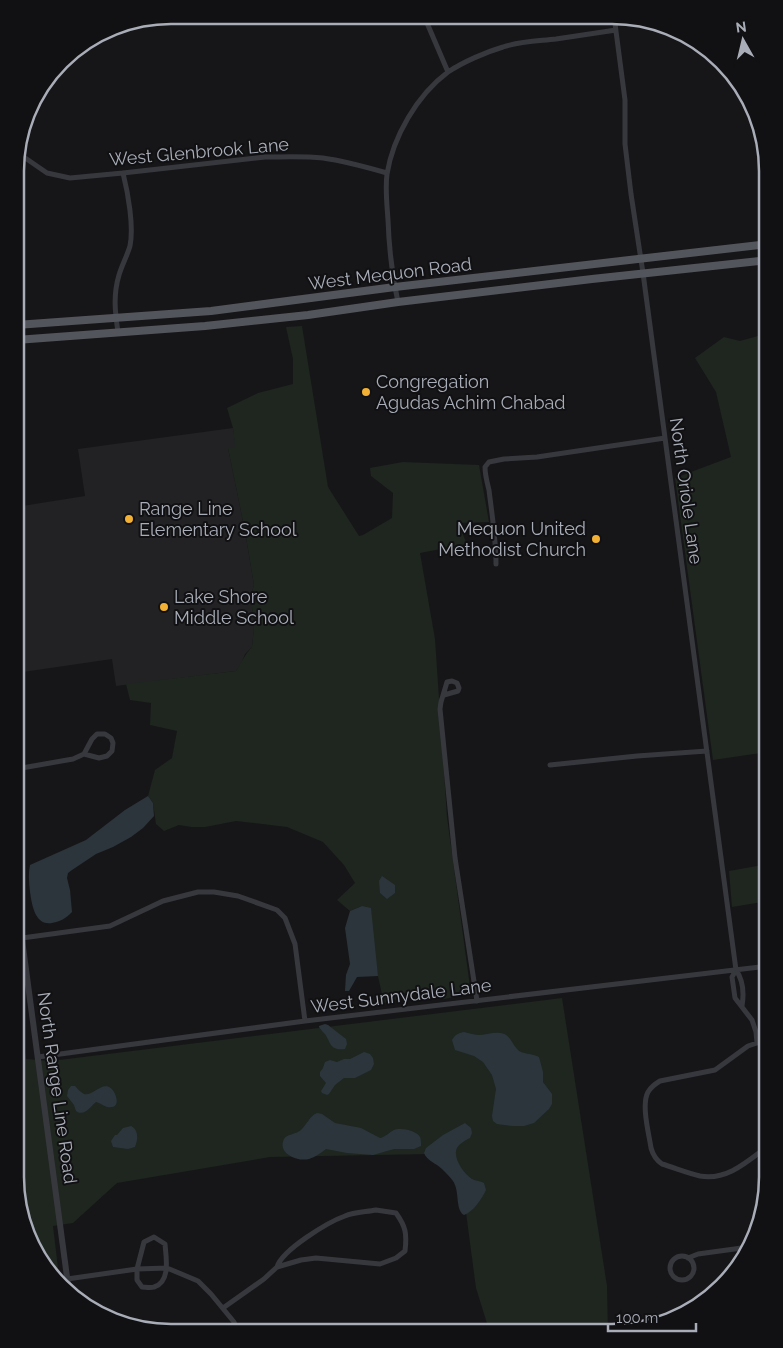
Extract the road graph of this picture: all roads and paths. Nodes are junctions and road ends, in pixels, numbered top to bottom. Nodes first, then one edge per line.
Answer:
1 (427, 24) edge
2 (615, 24) edge
3 (616, 30) junction
4 (448, 72) junction
5 (25, 156) edge
6 (123, 173) junction
7 (387, 173) junction
8 (759, 245) edge
9 (640, 258) junction
10 (759, 261) edge
11 (643, 273) junction
12 (394, 287) junction
13 (398, 302) junction
14 (116, 318) junction
15 (24, 324) edge
16 (118, 332) junction
17 (24, 339) edge
18 (665, 438) junction
19 (496, 564) dead end
20 (444, 695) dead end
21 (707, 751) junction
22 (84, 754) junction
23 (550, 766) dead end
24 (24, 768) edge
25 (24, 938) edge
26 (24, 953) edge
27 (759, 967) edge
28 (736, 970) junction
29 (477, 1001) junction
30 (305, 1021) junction
31 (757, 1042) joint
32 (38, 1057) junction
33 (759, 1152) edge
34 (740, 1248) edge
35 (688, 1258) junction
36 (277, 1267) junction
37 (167, 1268) junction
38 (137, 1269) junction
39 (68, 1279) junction
40 (68, 1282) edge
41 (223, 1308) junction
42 (235, 1324) edge

1 - 4 street
2 - 3 street, North Oriole Lane
3 - 4 street
3 - 9 street, North Oriole Lane
4 - 7 street
5 - 6 street, West Glenbrook Lane
6 - 7 street, West Glenbrook Lane
6 - 14 street
7 - 12 street
8 - 9 main road, West Mequon Road
9 - 11 street, North Oriole Lane
9 - 12 main road, West Mequon Road
10 - 11 main road, West Mequon Road
11 - 13 main road, West Mequon Road
11 - 18 street, North Oriole Lane
12 - 13 street
12 - 14 main road, West Mequon Road
13 - 16 main road, West Mequon Road
14 - 15 main road, West Mequon Road
14 - 16 street
16 - 17 main road, West Mequon Road
18 - 19 street
18 - 21 street, North Oriole Lane
20 - 29 street
21 - 23 street
21 - 28 street, North Oriole Lane
22 - 22 street
22 - 24 street
25 - 30 street
26 - 32 street, North Range Line Road
27 - 28 street, West Sunnydale Lane
28 - 29 street, West Sunnydale Lane
28 - 31 street, North Oriole Lane
29 - 30 street, West Sunnydale Lane
30 - 32 street, West Sunnydale Lane
31 - 33 street
32 - 39 street, North Range Line Road
34 - 35 street
35 - 35 street
36 - 36 street
36 - 41 street
37 - 38 street
37 - 38 street
37 - 38 street
37 - 41 street
38 - 39 street
39 - 40 street, North Range Line Road
41 - 42 street

